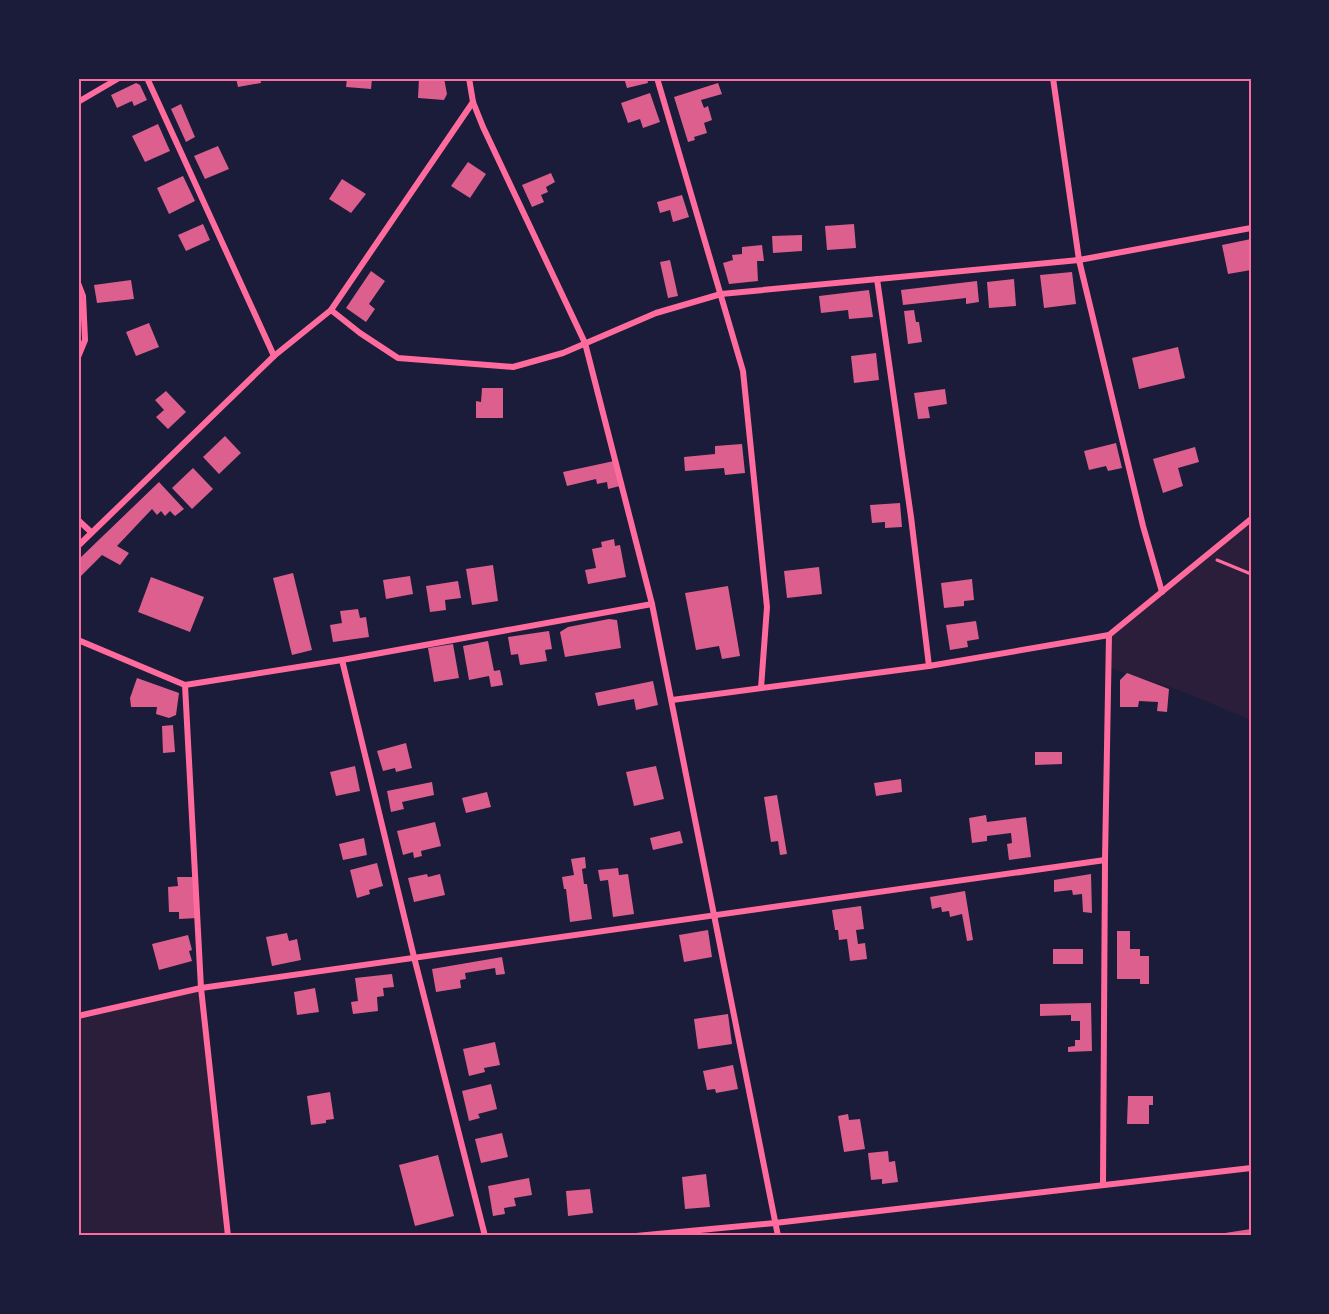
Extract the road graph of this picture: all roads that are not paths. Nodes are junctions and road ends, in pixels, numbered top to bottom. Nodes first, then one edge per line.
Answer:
1 (119, 78) edge
2 (147, 78) edge
3 (469, 78) edge
4 (657, 78) edge
5 (1053, 78) edge
6 (78, 102) edge
7 (473, 102) junction
8 (1251, 228) edge
9 (1079, 260) junction
10 (878, 279) junction
11 (78, 283) edge
12 (721, 294) junction
13 (331, 310) junction
14 (585, 343) junction
15 (274, 356) junction
16 (78, 357) edge
17 (1251, 519) edge
18 (78, 520) edge
19 (91, 532) junction
20 (78, 546) edge
21 (1162, 592) junction
22 (652, 604) junction
23 (1108, 635) junction
24 (78, 640) edge
25 (342, 660) junction
26 (929, 666) junction
27 (185, 685) junction
28 (760, 688) junction
29 (672, 700) junction
30 (1105, 860) junction
31 (715, 914) junction
32 (414, 957) junction
33 (201, 988) junction
34 (78, 1016) edge
35 (1251, 1168) edge
36 (1103, 1185) junction
37 (775, 1223) junction
38 (228, 1236) edge
39 (486, 1236) edge
40 (636, 1236) edge
41 (778, 1236) edge

1 - 6 street
2 - 15 street
3 - 7 street
4 - 12 street
5 - 9 street
7 - 13 street
7 - 14 street
8 - 9 street
9 - 10 street
9 - 21 street
10 - 12 street
10 - 26 street
11 - 16 street
12 - 14 street
12 - 28 street
13 - 14 street
13 - 15 street
14 - 22 street
15 - 19 street
17 - 21 street
18 - 19 street
19 - 20 street
21 - 23 street
22 - 25 street
22 - 29 street
23 - 26 street
23 - 30 street
24 - 27 street
25 - 27 street
25 - 32 street
26 - 28 street
27 - 33 street
28 - 29 street
29 - 31 street
30 - 31 street
30 - 36 street
31 - 32 street
31 - 37 street
32 - 33 street
32 - 39 street
33 - 34 street
33 - 38 street
35 - 36 street
36 - 37 street
37 - 40 street
37 - 41 street

